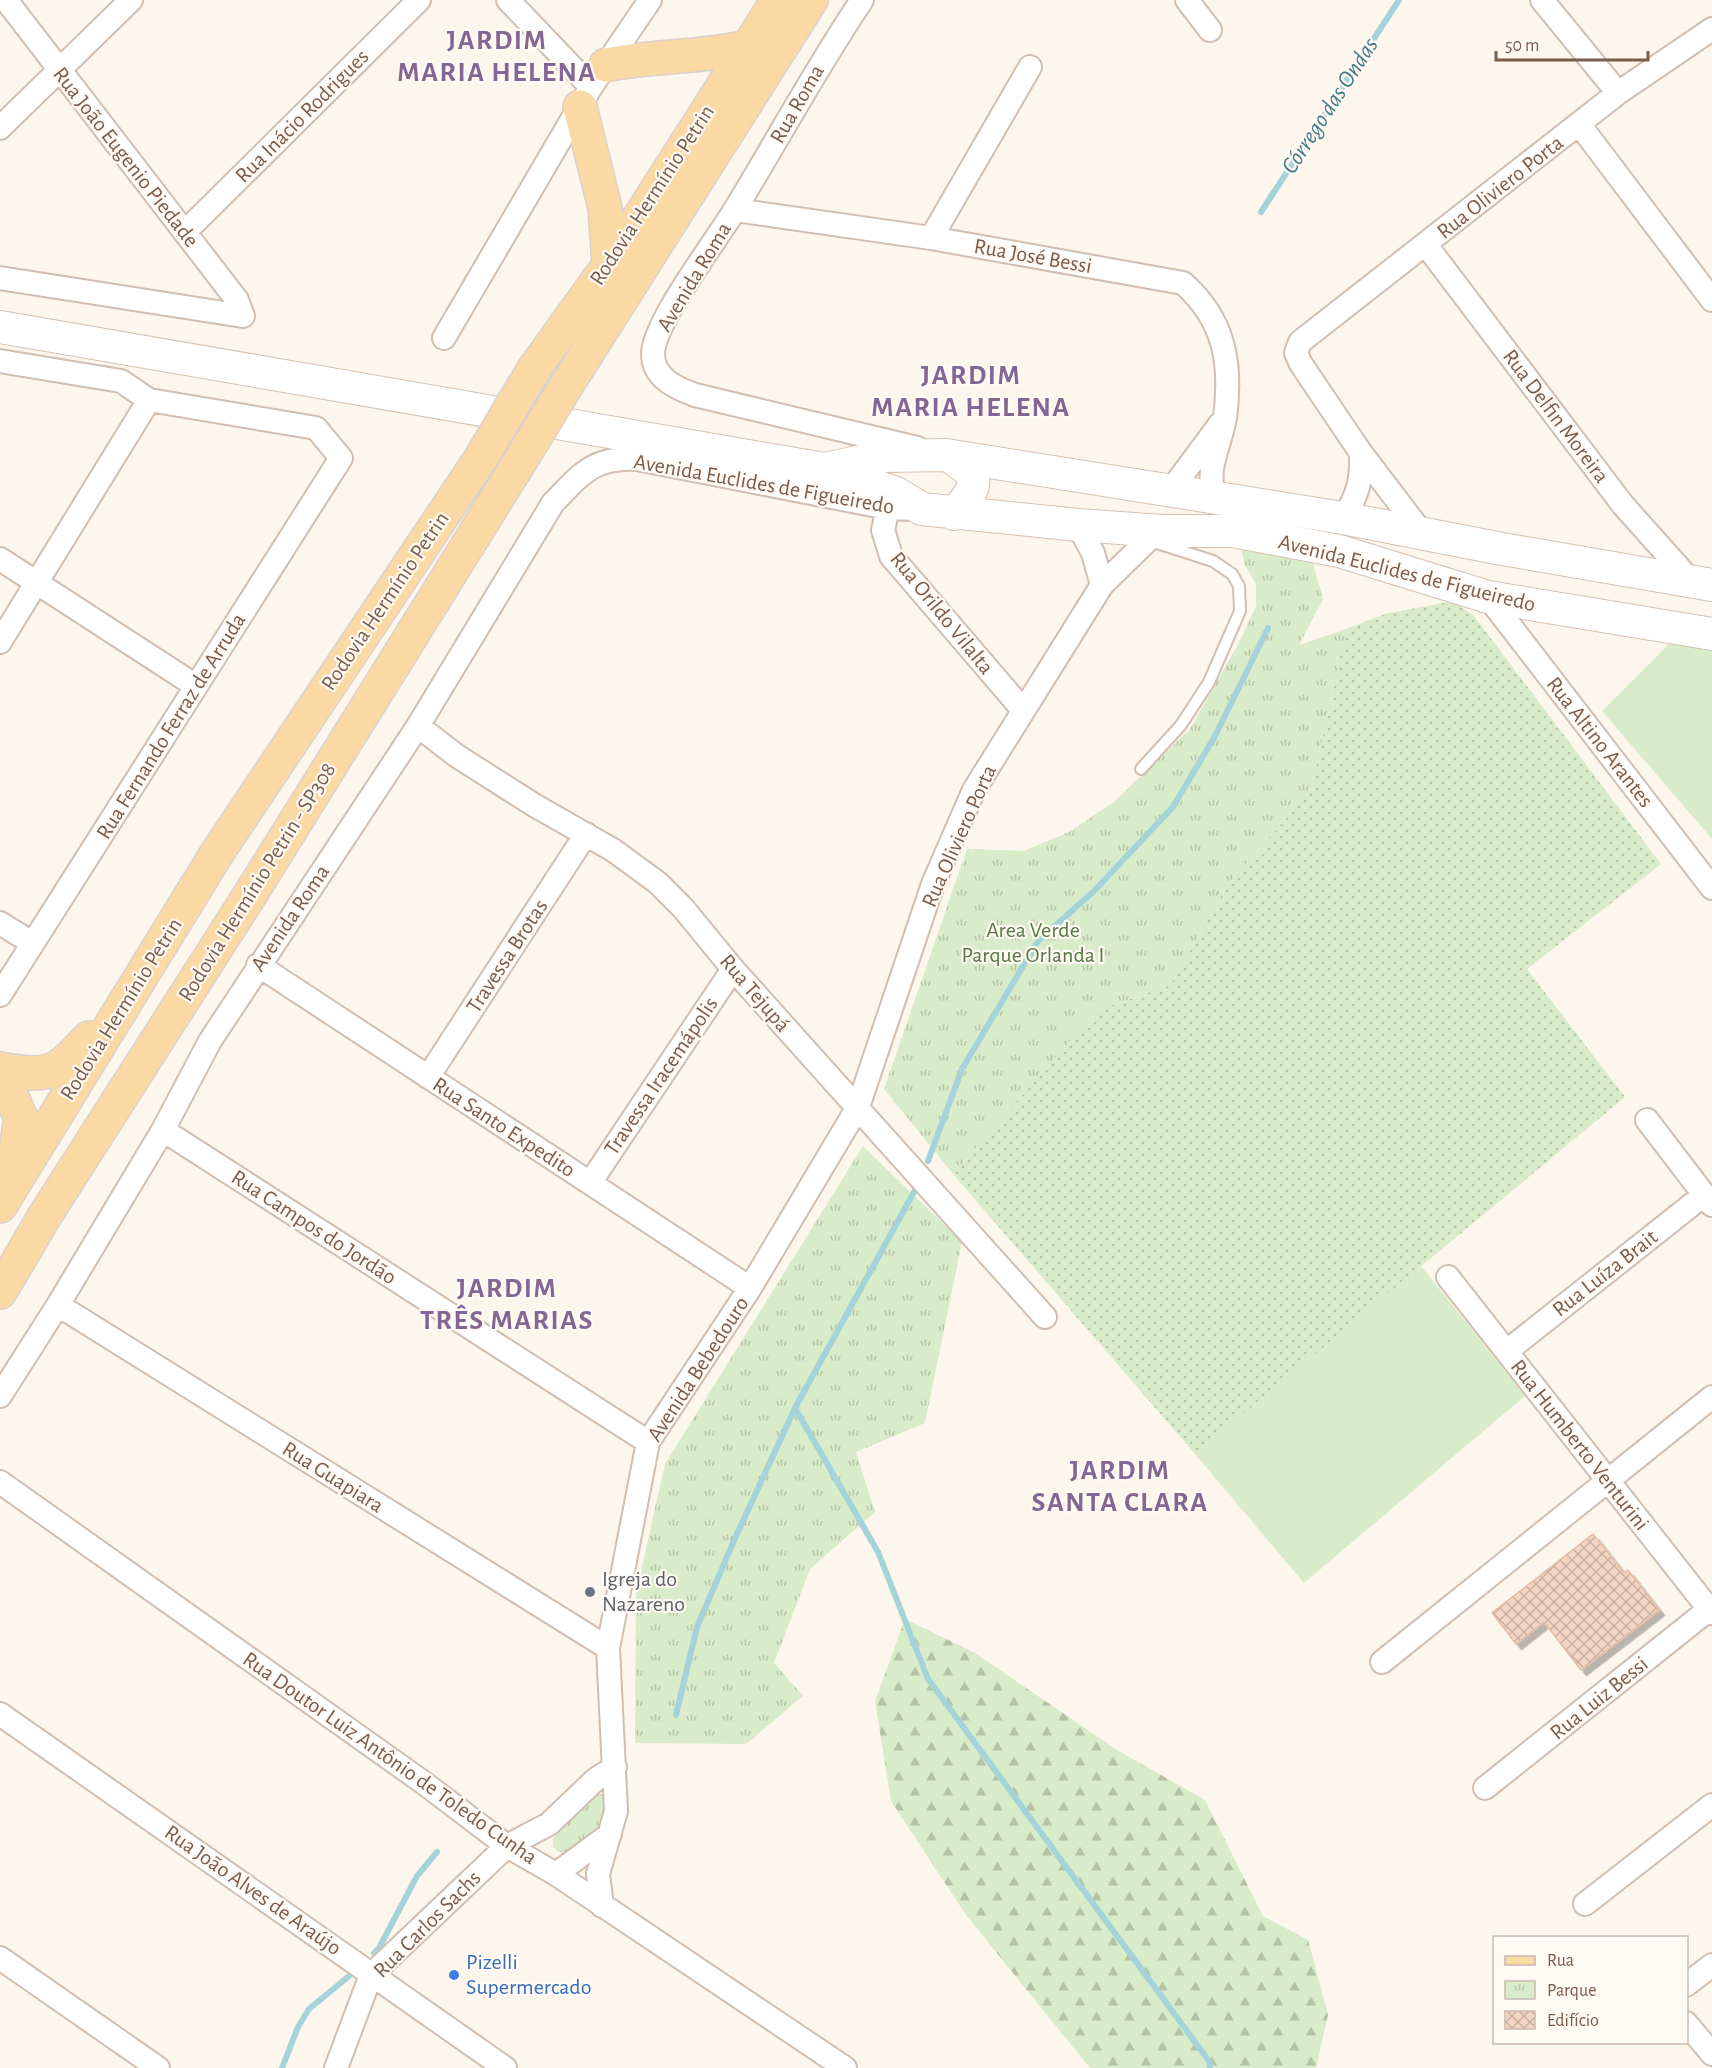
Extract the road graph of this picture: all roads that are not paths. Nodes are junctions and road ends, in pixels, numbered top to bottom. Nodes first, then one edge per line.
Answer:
1 (6, 0) edge
2 (131, 0) edge
3 (418, 0) edge
4 (508, 0) edge
5 (650, 0) edge
6 (778, 0) edge
7 (811, 0) edge
8 (862, 0) edge
9 (1187, 0) edge
10 (1542, 0) edge
11 (1712, 29) edge
12 (1210, 30) dead end
13 (748, 47) junction
14 (1030, 67) dead end
15 (59, 71) junction
16 (592, 86) junction
17 (1618, 93) junction
18 (1579, 124) junction
19 (0, 128) edge
20 (735, 210) junction
21 (185, 232) junction
22 (931, 238) junction
23 (1426, 245) junction
24 (609, 265) junction
25 (0, 278) edge
26 (1712, 300) edge
27 (0, 327) edge
28 (444, 338) dead end
29 (0, 361) edge
30 (663, 377) joint
31 (149, 400) junction
32 (1225, 418) junction
33 (1361, 453) junction
34 (946, 455) junction
35 (606, 461) joint
36 (824, 469) junction
37 (514, 471) joint
38 (1138, 487) junction
39 (1171, 490) junction
40 (1212, 496) junction
41 (888, 508) junction
42 (922, 509) junction
43 (954, 514) junction
44 (1344, 518) junction
45 (1078, 525) junction
46 (1422, 533) junction
47 (1155, 535) junction
48 (1502, 549) junction
49 (0, 559) edge
50 (38, 583) junction
51 (1702, 583) edge
52 (1102, 585) junction
53 (1488, 597) junction
54 (1579, 614) junction
55 (1712, 634) edge
56 (0, 642) edge
57 (196, 686) junction
58 (1023, 710) junction
59 (417, 726) junction
60 (1141, 769) dead end
61 (586, 834) junction
62 (1712, 888) edge
63 (0, 923) edge
64 (32, 944) junction
65 (258, 964) junction
66 (733, 969) junction
67 (137, 982) junction
68 (0, 995) edge
69 (0, 1070) edge
70 (428, 1077) junction
71 (858, 1107) junction
72 (1647, 1120) dead end
73 (162, 1130) junction
74 (590, 1183) junction
75 (4, 1199) edge
76 (1708, 1200) edge
77 (1448, 1277) dead end
78 (750, 1288) junction
79 (0, 1292) edge
80 (58, 1305) junction
81 (1045, 1317) dead end
82 (1506, 1351) junction
83 (0, 1396) edge
84 (1712, 1397) edge
85 (648, 1443) junction
86 (1608, 1480) junction
87 (0, 1482) edge
88 (1711, 1610) edge
89 (608, 1648) junction
90 (1382, 1662) dead end
91 (0, 1714) edge
92 (615, 1767) junction
93 (1485, 1788) dead end
94 (1712, 1805) edge
95 (610, 1834) junction
96 (507, 1846) junction
97 (556, 1874) junction
98 (1585, 1904) dead end
99 (602, 1906) junction
100 (0, 1958) edge
101 (1712, 1965) edge
102 (371, 1975) junction
103 (1688, 1983) edge
104 (1688, 2025) edge
105 (1712, 2054) edge
106 (158, 2068) edge
107 (336, 2068) edge
108 (505, 2068) edge
109 (845, 2068) edge

1 - 15 street, Rua João Eugenio Piedade
2 - 15 street
3 - 21 street, Rua Inácio Rodrigues
4 - 16 street
5 - 16 street
6 - 13 main road, Rodovia Hermínio Petrin
7 - 37 main road, Rodovia Hermínio Petrin, bridge
8 - 20 street, Rua Roma
9 - 12 street
10 - 17 street
11 - 17 street, Rua Oliviero Porta
13 - 16 main road
13 - 24 main road, Rodovia Hermínio Petrin
14 - 22 street
15 - 19 street
15 - 21 street, Rua João Eugenio Piedade
16 - 24 main road
16 - 28 street
17 - 18 street, Rua Oliviero Porta
18 - 23 street, Rua Oliviero Porta
18 - 26 street
20 - 22 street, Rua José Bessi
20 - 30 street, Avenida Roma
21 - 25 street, Rua João Eugenio Piedade
22 - 32 street, Rua José Bessi
23 - 33 street, Rua Oliviero Porta
23 - 51 street, Rua Delfin Moreira
24 - 67 main road, Rodovia Hermínio Petrin, bridge
27 - 36 street
29 - 31 street
30 - 34 street, Avenida Euclides de Figueiredo
31 - 50 street
31 - 57 street, Rua Fernando Ferraz de Arruda
32 - 39 street
32 - 40 street, Rua José Bessi
33 - 44 street
33 - 46 street
34 - 36 street, Avenida Euclides de Figueiredo
34 - 38 street, Avenida Euclides de Figueiredo
34 - 43 street
35 - 41 street, Avenida Euclides de Figueiredo
35 - 59 street, Avenida Roma
36 - 42 street, Avenida Euclides de Figueiredo
37 - 79 main road, Rodovia Hermínio Petrin - SP308
38 - 39 street, Avenida Euclides de Figueiredo
38 - 45 street
39 - 40 street, Avenida Euclides de Figueiredo
40 - 44 street, Avenida Euclides de Figueiredo
41 - 42 street, Avenida Euclides de Figueiredo
41 - 58 street, Rua Orildo Vilalta
42 - 43 street, Avenida Euclides de Figueiredo
43 - 45 street, Avenida Euclides de Figueiredo
44 - 46 street, Avenida Euclides de Figueiredo
45 - 47 street, Avenida Euclides de Figueiredo
45 - 52 street
46 - 48 street, Avenida Euclides de Figueiredo
47 - 52 street, Rua Oliviero Porta
47 - 53 street, Avenida Euclides de Figueiredo
47 - 60 lane
48 - 51 street, Avenida Euclides de Figueiredo
48 - 53 street
49 - 50 street
50 - 56 street
50 - 57 street
51 - 54 street
52 - 58 street, Rua Oliviero Porta
53 - 54 street, Avenida Euclides de Figueiredo
53 - 62 street, Rua Altino Arantes
54 - 55 street, Avenida Euclides de Figueiredo
57 - 64 street, Rua Fernando Ferraz de Arruda
58 - 71 street, Rua Oliviero Porta
59 - 61 street, Rua Tejupá
59 - 65 street, Avenida Roma
61 - 66 street, Rua Tejupá
61 - 70 street, Travessa Brotas
63 - 64 street
64 - 68 street, Rua Fernando Ferraz de Arruda
65 - 70 street, Rua Santo Expedito
65 - 73 street, Avenida Roma
66 - 71 street, Rua Tejupá
66 - 74 street, Travessa Iracemápolis
67 - 69 main road
67 - 75 main road, Rodovia Hermínio Petrin
69 - 75 main road
70 - 74 street, Rua Santo Expedito
71 - 78 street, Avenida Bebedouro
71 - 81 street, Rua Tejupá
72 - 76 street
73 - 80 street, Avenida Roma
73 - 85 street, Rua Campos do Jordão
74 - 78 street, Rua Santo Expedito
76 - 82 street, Rua Luíza Brait
77 - 82 street, Rua Humberto Venturini
78 - 85 street, Avenida Bebedouro
80 - 83 street, Avenida Roma
80 - 89 street, Rua Guapiara
82 - 86 street, Rua Humberto Venturini
84 - 86 street
85 - 89 street, Avenida Bebedouro
86 - 88 street, Rua Humberto Venturini
86 - 90 street
87 - 96 street, Rua Doutor Luiz Antônio de Toledo Cunha
88 - 93 street, Rua Luiz Bessi
89 - 92 street, Avenida Bebedouro
91 - 102 street, Rua João Alves de Araújo
92 - 95 street, Avenida Bebedouro
92 - 96 street, Rua Carlos Sachs
94 - 98 street
95 - 97 street
95 - 99 street, Avenida Bebedouro
96 - 97 street, Rua Doutor Luiz Antônio de Toledo Cunha
96 - 102 street, Rua Carlos Sachs
97 - 99 street, Rua Doutor Luiz Antônio de Toledo Cunha
99 - 109 street, Rua Doutor Luiz Antônio de Toledo Cunha
100 - 106 street
101 - 103 street
102 - 107 street, Rua Carlos Sachs
102 - 108 street, Rua João Alves de Araújo
104 - 105 street

